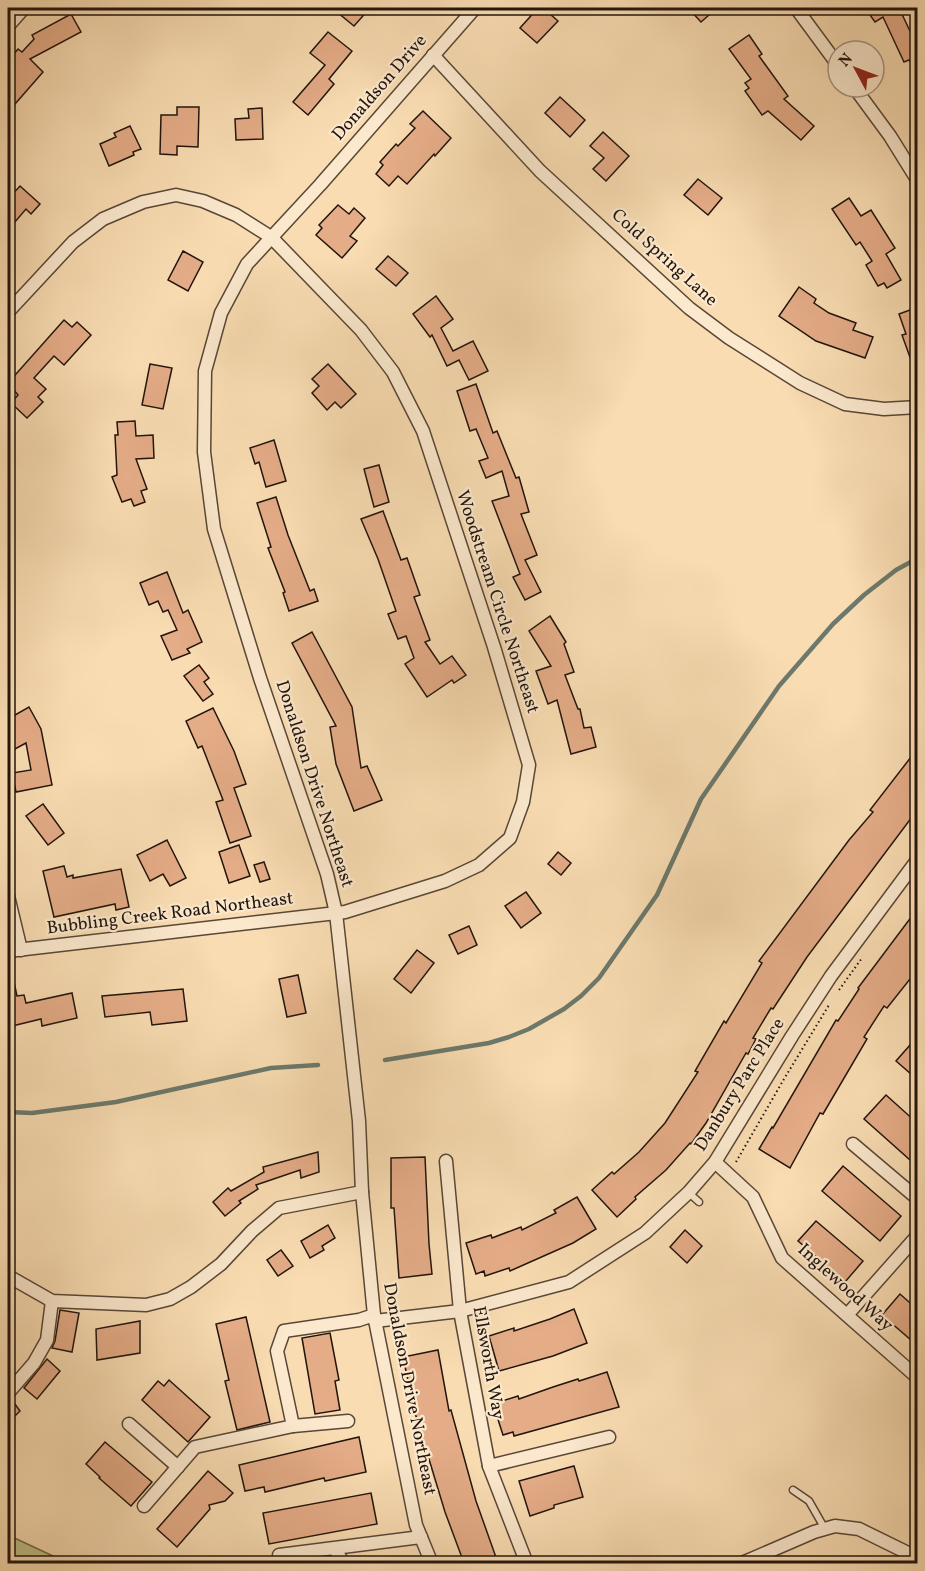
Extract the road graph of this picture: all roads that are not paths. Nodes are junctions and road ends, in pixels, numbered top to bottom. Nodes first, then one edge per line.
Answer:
1 (24, 8) edge
2 (476, 8) edge
3 (796, 8) edge
4 (8, 26) edge
5 (826, 49) edge
6 (433, 55) junction
7 (863, 99) edge
8 (918, 181) edge
9 (312, 193) joint
10 (271, 237) junction
11 (8, 312) edge
12 (918, 407) edge
13 (918, 858) edge
14 (8, 896) edge
15 (336, 913) junction
16 (21, 950) junction
17 (8, 951) edge
18 (854, 1144) dead end
19 (446, 1161) dead end
20 (715, 1162) junction
21 (362, 1192) junction
22 (689, 1192) junction
23 (918, 1199) edge
24 (699, 1202) dead end
25 (918, 1235) edge
26 (8, 1276) edge
27 (51, 1301) junction
28 (460, 1311) junction
29 (846, 1315) junction
30 (374, 1318) junction
31 (918, 1377) edge
32 (8, 1393) edge
33 (348, 1421) dead end
34 (129, 1424) dead end
35 (293, 1426) junction
36 (609, 1437) dead end
37 (489, 1466) junction
38 (178, 1467) junction
39 (793, 1490) dead end
40 (144, 1506) dead end
41 (825, 1529) junction
42 (421, 1537) junction
43 (334, 1549) junction
44 (279, 1555) dead end
45 (918, 1558) edge
46 (344, 1563) edge
47 (432, 1563) edge
48 (526, 1563) edge
49 (741, 1563) edge

1 - 4 street
2 - 6 street, Donaldson Drive
3 - 5 street
6 - 9 street, Donaldson Drive
6 - 12 street, Cold Spring Lane
7 - 8 street
9 - 10 street, Donaldson Drive Northeast
10 - 11 street, Woodstream Circle Northeast
10 - 15 street, Donaldson Drive Northeast
10 - 15 street, Woodstream Circle Northeast
13 - 20 street, Danbury Parc Place
14 - 16 street
15 - 16 street, Bubbling Creek Road Northeast
15 - 21 street, Donaldson Drive Northeast
16 - 17 street, Bubbling Creek Road Northeast
18 - 23 street
19 - 28 street, Ellsworth Way
20 - 22 street, Danbury Parc Place
20 - 29 street, Inglewood Way
21 - 27 street
21 - 30 street, Donaldson Drive Northeast
22 - 24 lane
22 - 28 street, Danbury Parc Place
25 - 29 street
26 - 27 street
27 - 32 street
28 - 30 street, Danbury Parc Place
28 - 37 street, Ellsworth Way
29 - 31 street, Inglewood Way
30 - 35 street, Danbury Parc Place
30 - 42 street, Donaldson Drive Northeast
33 - 35 street
34 - 38 street
35 - 38 street
36 - 37 street
37 - 48 street, Ellsworth Way
38 - 40 street
39 - 41 lane
41 - 45 street
41 - 49 street
42 - 43 street
42 - 47 street, Donaldson Drive Northeast
43 - 44 street
43 - 46 street

